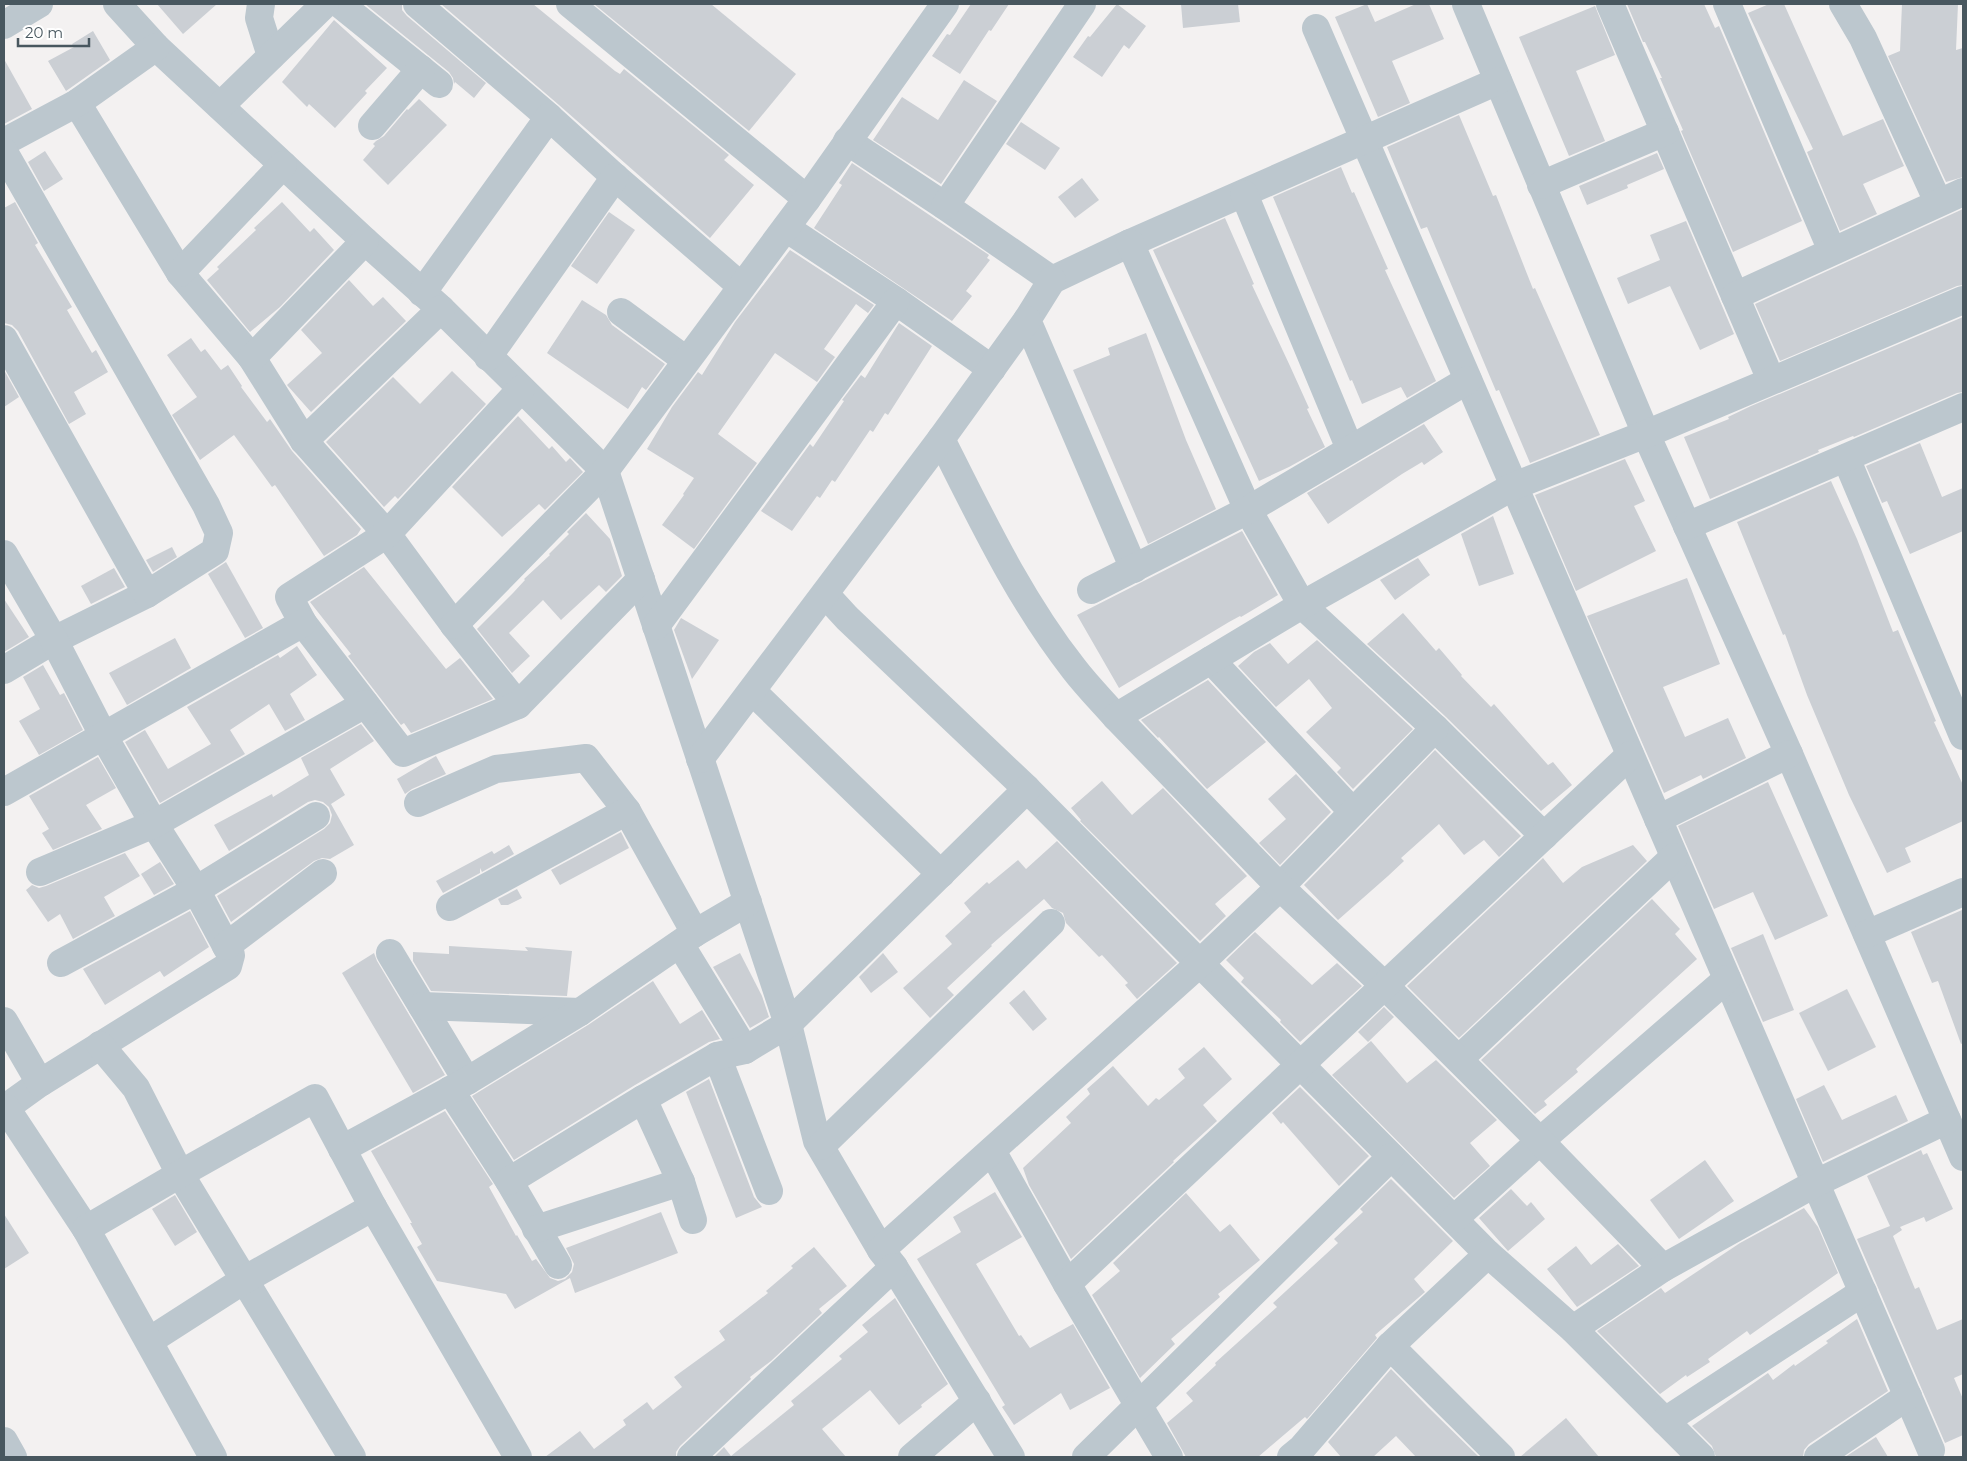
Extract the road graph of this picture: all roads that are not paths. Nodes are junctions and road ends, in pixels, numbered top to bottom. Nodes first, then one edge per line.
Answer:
1 (40, 4) edge
2 (118, 4) edge
3 (260, 4) edge
4 (325, 4) edge
5 (340, 4) edge
6 (417, 4) edge
7 (570, 4) edge
8 (945, 4) edge
9 (1082, 4) edge
10 (1466, 4) edge
11 (1610, 4) edge
12 (1727, 4) edge
13 (1843, 4) edge
14 (4, 25) edge
15 (1316, 28) dead end
16 (156, 47) junction
17 (271, 56) junction
18 (1498, 81) junction
19 (77, 104) junction
20 (220, 106) junction
21 (549, 116) junction
22 (372, 126) dead end
23 (1665, 132) junction
24 (1364, 140) junction
25 (847, 141) junction
26 (4, 142) edge
27 (4, 152) edge
28 (283, 165) junction
29 (615, 177) junction
30 (1541, 185) junction
31 (1963, 192) edge
32 (1244, 194) junction
33 (807, 199) junction
34 (1938, 202) junction
35 (945, 206) junction
36 (786, 228) junction
37 (365, 241) junction
38 (1130, 243) junction
39 (1832, 251) junction
40 (180, 273) junction
41 (1052, 280) junction
42 (741, 286) junction
43 (1735, 296) junction
44 (1963, 300) edge
45 (432, 301) junction
46 (896, 301) junction
47 (621, 312) dead end
48 (1027, 320) junction
49 (4, 339) edge
50 (488, 357) junction
51 (252, 358) junction
52 (686, 360) junction
53 (992, 369) junction
54 (1468, 380) junction
55 (1771, 380) junction
56 (521, 389) junction
57 (1963, 407) edge
58 (1646, 434) junction
59 (941, 440) junction
60 (304, 441) junction
61 (1350, 449) junction
62 (1846, 458) junction
63 (605, 471) junction
64 (1514, 486) junction
65 (1248, 510) junction
66 (1687, 526) junction
67 (387, 534) junction
68 (4, 554) edge
69 (1134, 569) junction
70 (641, 579) junction
71 (1091, 590) dead end
72 (147, 594) junction
73 (824, 594) junction
74 (1302, 605) junction
75 (303, 623) junction
76 (454, 625) junction
77 (656, 626) junction
78 (54, 640) junction
79 (1211, 660) junction
80 (4, 670) edge
81 (752, 691) junction
82 (365, 704) junction
83 (518, 705) junction
84 (1116, 717) junction
85 (1435, 728) junction
86 (1962, 729) edge
87 (103, 735) junction
88 (1789, 754) junction
89 (1630, 755) junction
90 (700, 759) junction
91 (1027, 789) junction
92 (4, 792) edge
93 (418, 803) dead end
94 (628, 811) junction
95 (1353, 812) junction
96 (316, 816) dead end
97 (1658, 819) junction
98 (154, 824) junction
99 (1544, 836) junction
100 (1674, 857) junction
101 (40, 872) dead end
102 (323, 873) dead end
103 (941, 874) junction
104 (1280, 887) junction
105 (196, 890) junction
106 (1963, 892) edge
107 (748, 902) junction
108 (450, 907) dead end
109 (1051, 922) dead end
110 (1867, 934) junction
111 (688, 938) junction
112 (226, 946) junction
113 (390, 953) dead end
114 (62, 963) dead end
115 (1198, 964) junction
116 (1727, 979) junction
117 (1384, 986) junction
118 (422, 1006) junction
119 (580, 1012) junction
120 (4, 1021) edge
121 (788, 1024) junction
122 (100, 1045) junction
123 (745, 1050) junction
124 (717, 1056) junction
125 (1459, 1059) junction
126 (1300, 1065) junction
127 (40, 1083) junction
128 (458, 1085) junction
129 (643, 1099) junction
130 (5, 1109) edge
131 (1947, 1120) junction
132 (1540, 1140) junction
133 (821, 1146) junction
134 (342, 1149) junction
135 (992, 1151) junction
136 (1391, 1157) junction
137 (1963, 1157) edge
138 (180, 1174) junction
139 (509, 1181) junction
140 (681, 1182) junction
141 (1816, 1183) junction
142 (769, 1191) dead end
143 (373, 1207) junction
144 (1454, 1219) junction
145 (693, 1220) dead end
146 (536, 1229) junction
147 (86, 1230) junction
148 (1488, 1254) junction
149 (887, 1259) junction
150 (558, 1265) dead end
151 (1663, 1268) junction
152 (244, 1280) junction
153 (1067, 1284) junction
154 (1862, 1292) junction
155 (1572, 1330) junction
156 (150, 1341) junction
157 (1390, 1346) junction
158 (1908, 1396) junction
159 (977, 1401) junction
160 (1139, 1404) junction
161 (1665, 1421) junction
162 (4, 1441) edge
163 (1931, 1450) dead end
164 (1301, 1454) edge
165 (13, 1457) edge
166 (213, 1457) edge
167 (352, 1457) edge
168 (518, 1457) edge
169 (691, 1457) edge
170 (912, 1457) edge
171 (1012, 1457) edge
172 (1086, 1457) edge
173 (1170, 1457) edge
174 (1501, 1457) edge
175 (1701, 1457) edge
176 (1818, 1457) edge

1 - 14 street
2 - 16 street
3 - 17 street
4 - 17 street
5 - 22 street
6 - 21 street
7 - 33 street
8 - 25 street
9 - 35 street
10 - 18 street
11 - 23 street
12 - 39 street
13 - 34 street
15 - 24 street
16 - 19 street
16 - 20 street
17 - 20 street
18 - 24 street
18 - 30 street
19 - 26 street
19 - 40 street
20 - 28 street
21 - 29 street
21 - 45 street
23 - 30 street
23 - 43 street
24 - 32 street
24 - 54 street
25 - 33 street
25 - 35 street
27 - 72 street
28 - 37 street
28 - 40 street
29 - 42 street
29 - 50 street
30 - 58 street
31 - 34 street
32 - 38 street
32 - 61 street
33 - 36 street
34 - 39 street
35 - 41 street
36 - 42 street
36 - 46 street
37 - 45 street
37 - 51 street
38 - 41 street
38 - 65 street
39 - 43 street
40 - 51 street
41 - 48 street
42 - 52 street
43 - 55 street
44 - 55 street
45 - 50 street
45 - 60 street
46 - 53 street
46 - 77 street
47 - 52 street
48 - 53 street
48 - 69 street
49 - 72 street
50 - 56 street
51 - 60 street
52 - 63 street
53 - 59 street
54 - 61 street
54 - 64 street
55 - 58 street
56 - 63 street
56 - 67 street
57 - 62 street
58 - 64 street
58 - 66 street
59 - 73 street
59 - 84 street
60 - 67 street
61 - 65 street
62 - 66 street
62 - 86 street
63 - 70 street
63 - 76 street
64 - 74 street
64 - 89 street
65 - 69 street
65 - 74 street
66 - 88 street
67 - 75 street
67 - 76 street
68 - 78 street
69 - 71 street
70 - 77 street
70 - 83 street
72 - 78 street
73 - 81 street
73 - 91 street
74 - 79 street
74 - 85 street
75 - 82 street
75 - 87 street
76 - 83 street
77 - 90 street
78 - 80 street
78 - 87 street
79 - 84 street
79 - 95 street
81 - 90 street
81 - 103 street
82 - 83 street
82 - 98 street
84 - 104 street
85 - 95 street
85 - 99 street
87 - 92 street
87 - 98 street
88 - 97 street
88 - 110 street
89 - 97 street
89 - 99 street
90 - 107 street
91 - 103 street
91 - 115 street
93 - 94 street
94 - 108 street
94 - 111 street
95 - 104 street
96 - 105 street
97 - 100 street
98 - 101 street
98 - 105 street
99 - 117 street
100 - 116 street
100 - 125 street
102 - 112 street
103 - 121 street
104 - 115 street
104 - 117 street
105 - 112 street
105 - 114 street
106 - 110 street
107 - 111 street
107 - 121 street
109 - 133 street
110 - 131 street
111 - 119 street
111 - 123 street
112 - 122 street
113 - 118 street
115 - 126 street
115 - 135 street
116 - 132 street
116 - 141 street
117 - 125 street
117 - 126 street
118 - 119 street
118 - 128 street
119 - 128 street
120 - 127 street
121 - 123 street
121 - 133 street
122 - 127 street
122 - 138 street
123 - 124 street
124 - 129 street
124 - 142 street
125 - 132 street
126 - 136 street
126 - 153 street
127 - 130 street
128 - 134 street
128 - 139 street
129 - 139 street
129 - 140 street
130 - 147 street
131 - 137 street
131 - 141 street
132 - 144 street
132 - 151 street
133 - 149 street
134 - 138 street
134 - 143 street
135 - 149 street
135 - 153 street
136 - 144 street
136 - 160 street
138 - 147 street
138 - 152 street
139 - 146 street
140 - 145 street
140 - 146 street
141 - 151 street
141 - 154 street
143 - 152 street
143 - 168 street
144 - 148 street
146 - 150 street
147 - 156 street
148 - 155 street
148 - 157 street
149 - 159 street
149 - 169 street
151 - 155 street
152 - 156 street
152 - 167 street
153 - 160 street
154 - 158 street
154 - 161 street
155 - 161 street
156 - 166 street
157 - 164 street
157 - 174 street
158 - 163 street
158 - 176 street
159 - 170 street
159 - 171 street
160 - 172 street
160 - 173 street
161 - 175 street
162 - 165 street

